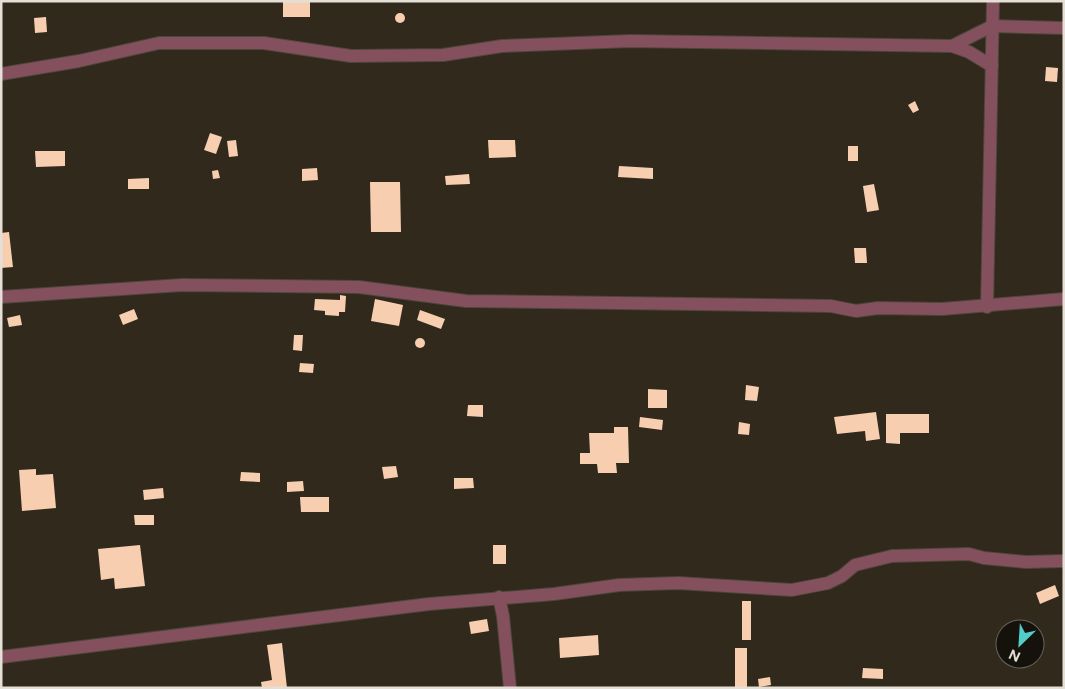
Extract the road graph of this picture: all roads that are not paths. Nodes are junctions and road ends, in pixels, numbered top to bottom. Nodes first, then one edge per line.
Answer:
1 (993, 1) edge
2 (992, 26) junction
3 (1064, 28) edge
4 (952, 46) junction
5 (992, 66) junction
6 (1, 74) edge
7 (1, 297) edge
8 (1064, 300) edge
9 (987, 307) junction
10 (1064, 561) edge
11 (498, 598) junction
12 (1, 658) edge
13 (510, 688) edge

1 - 2 street
2 - 3 street
2 - 4 street
2 - 5 street
4 - 5 street
4 - 6 street
5 - 9 street
7 - 9 street
8 - 9 street
10 - 11 street
11 - 12 street
11 - 13 street

